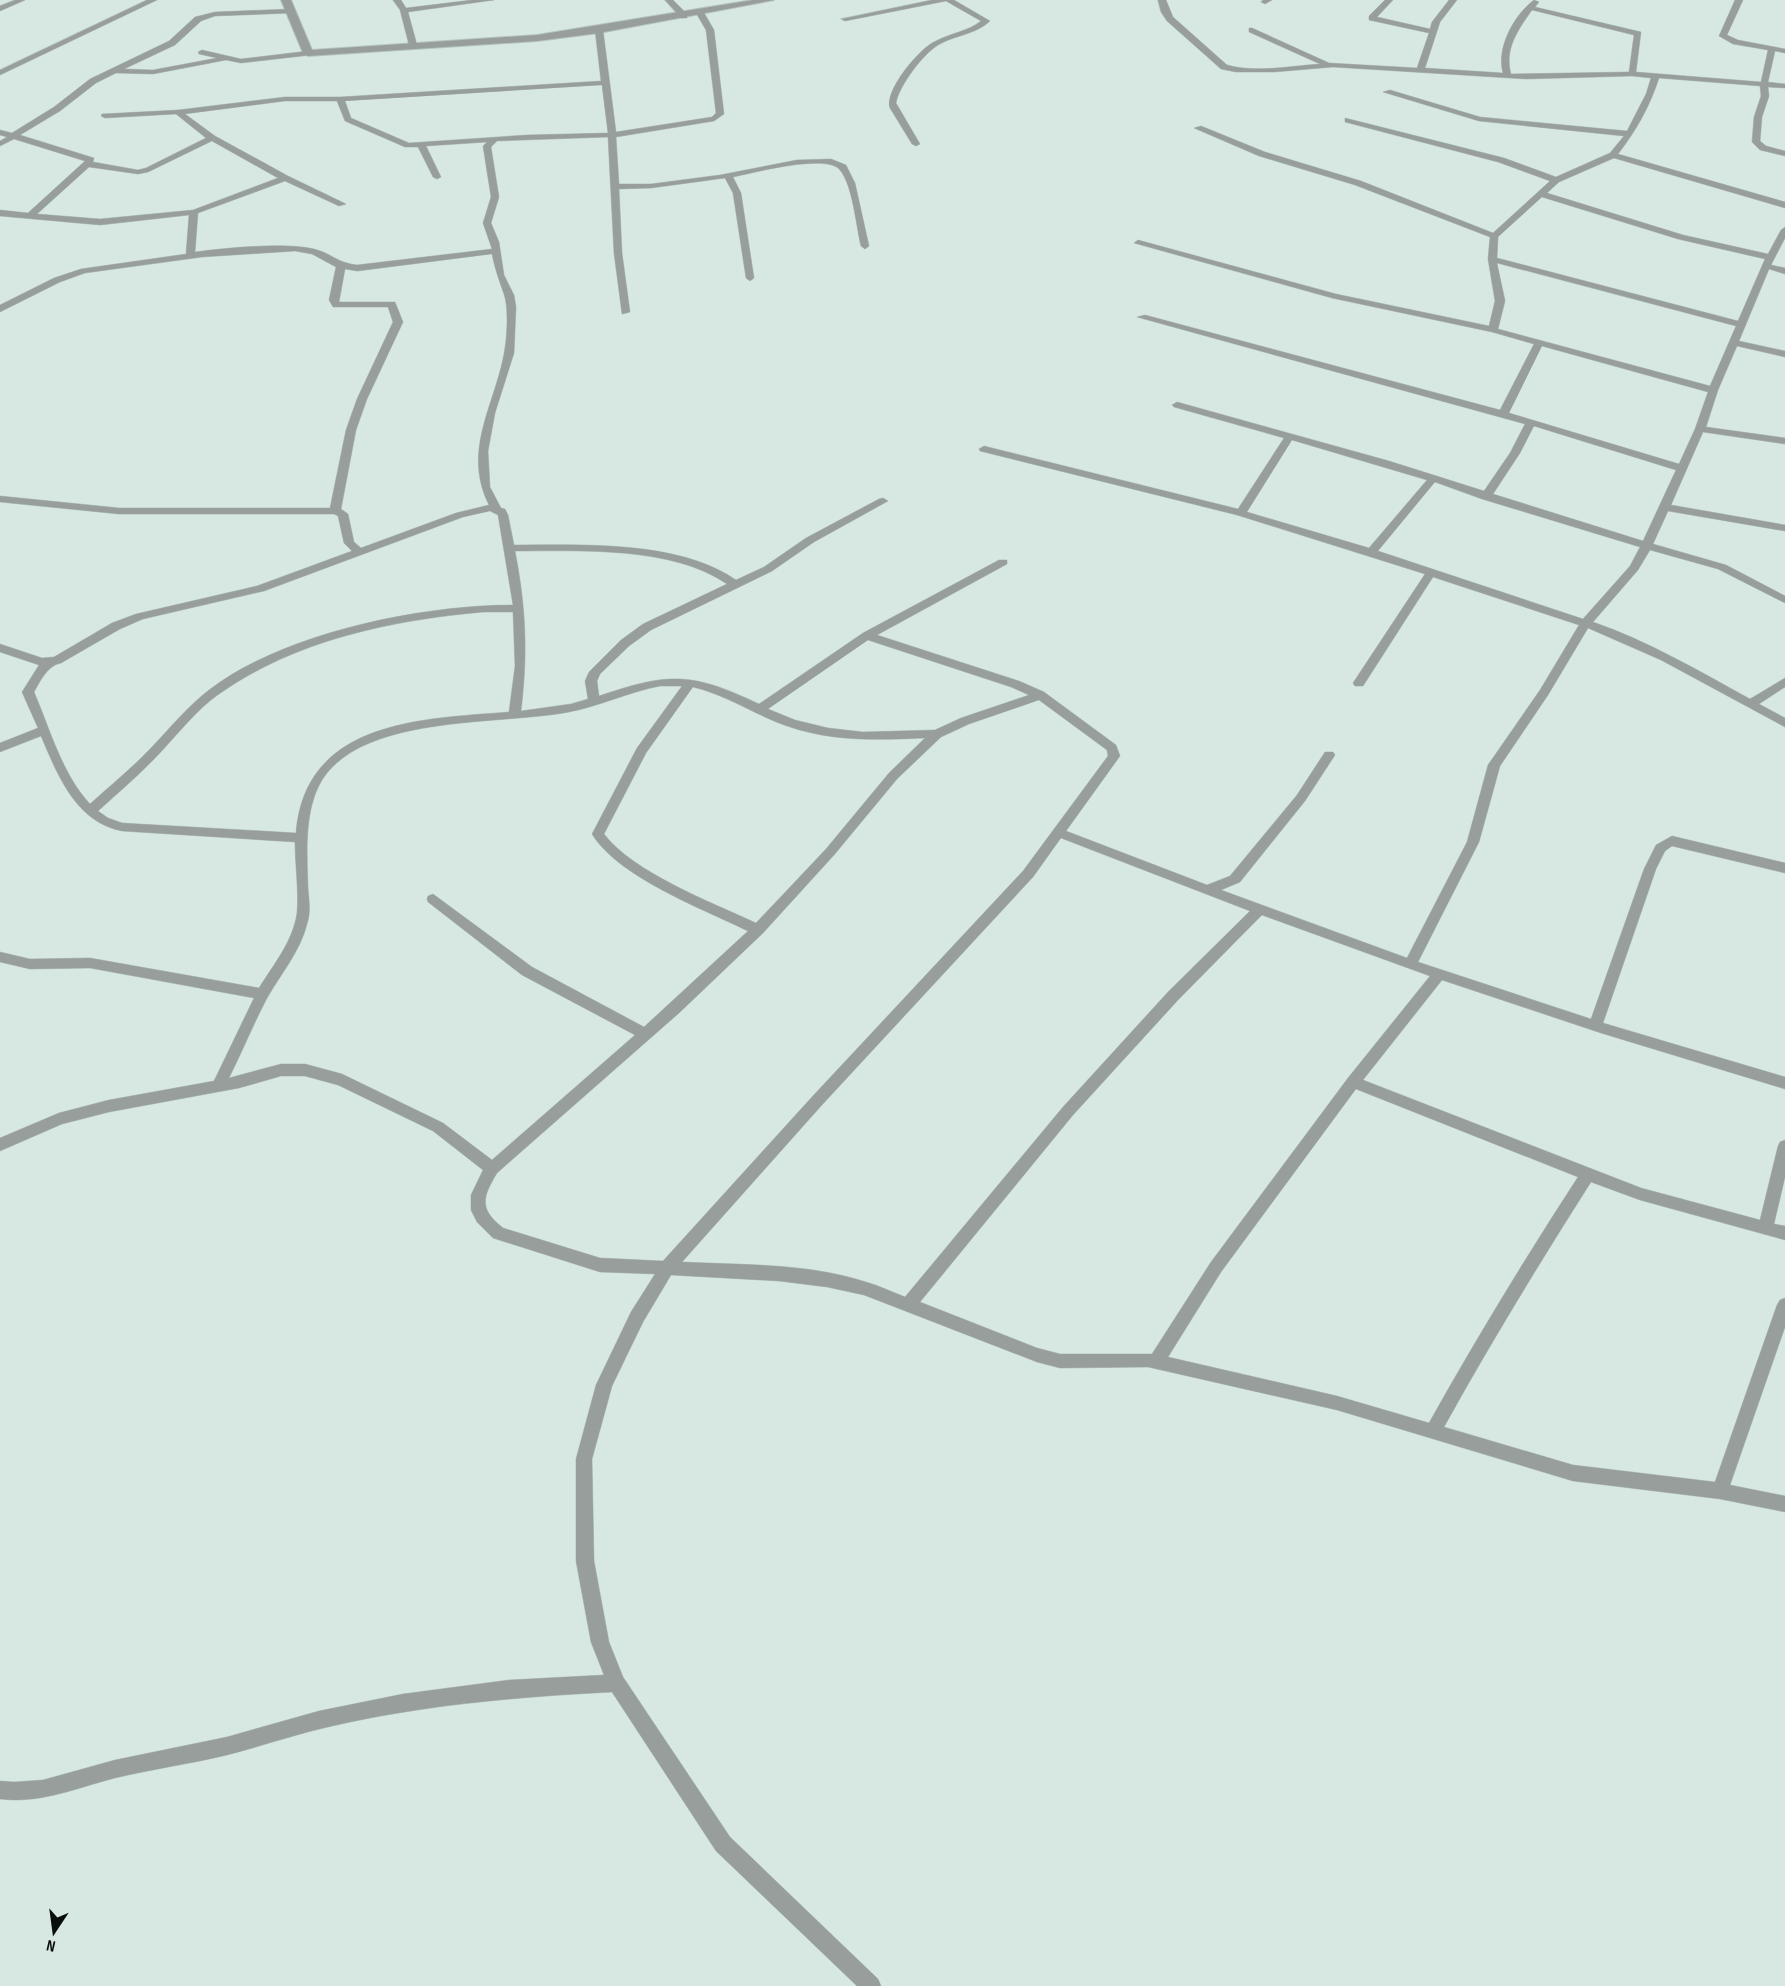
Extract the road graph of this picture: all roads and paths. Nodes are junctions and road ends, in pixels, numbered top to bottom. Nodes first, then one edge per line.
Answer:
1 (153, 0) edge
2 (286, 0) edge
3 (397, 0) edge
4 (490, 0) edge
5 (669, 0) edge
6 (769, 0) edge
7 (943, 0) edge
8 (949, 0) edge
9 (1162, 0) edge
10 (1389, 0) edge
11 (1453, 0) edge
12 (1537, 0) edge
13 (1739, 0) edge
14 (15, 1) edge
15 (1531, 8) junction
16 (0, 9) edge
17 (405, 10) junction
18 (290, 11) junction
19 (700, 13) junction
20 (684, 16) junction
21 (845, 19) dead end
22 (599, 30) junction
23 (1252, 30) dead end
24 (1432, 32) junction
25 (413, 45) junction
26 (1772, 49) junction
27 (1785, 51) edge
28 (202, 52) dead end
29 (308, 53) junction
30 (224, 59) junction
31 (1328, 65) junction
32 (1, 71) edge
33 (117, 71) junction
34 (1420, 71) junction
35 (1632, 74) junction
36 (1656, 75) junction
37 (1508, 76) junction
38 (605, 83) junction
39 (1764, 84) junction
40 (1785, 86) edge
41 (1387, 92) dead end
42 (340, 99) junction
43 (178, 112) junction
44 (105, 116) dead end
45 (1348, 120) dead end
46 (1198, 128) dead end
47 (0, 132) edge
48 (1630, 134) junction
49 (612, 135) junction
50 (13, 136) junction
51 (212, 138) junction
52 (493, 141) junction
53 (0, 144) edge
54 (916, 144) dead end
55 (421, 145) junction
56 (1785, 154) edge
57 (1613, 155) junction
58 (88, 164) junction
59 (728, 176) junction
60 (437, 177) dead end
61 (285, 178) junction
62 (1556, 180) junction
63 (616, 187) junction
64 (1541, 194) junction
65 (342, 204) dead end
66 (1785, 205) edge
67 (194, 212) junction
68 (0, 213) edge
69 (31, 215) junction
70 (1785, 230) edge
71 (1494, 236) junction
72 (1138, 243) dead end
73 (865, 246) dead end
74 (497, 251) junction
75 (190, 255) junction
76 (1492, 259) junction
77 (1768, 261) junction
78 (341, 266) junction
79 (1785, 272) edge
80 (750, 278) dead end
81 (0, 309) edge
82 (625, 312) dead end
83 (1142, 317) dead end
84 (1740, 324) junction
85 (1493, 330) junction
86 (1733, 342) junction
87 (1539, 343) junction
88 (1785, 354) edge
89 (1713, 390) junction
90 (1177, 405) dead end
91 (1503, 414) junction
92 (1531, 422) junction
93 (1700, 429) junction
94 (1290, 436) junction
95 (1785, 441) edge
96 (984, 449) dead end
97 (1682, 468) junction
98 (1433, 479) junction
99 (1486, 497) junction
100 (0, 499) edge
101 (883, 501) dead end
102 (1665, 507) junction
103 (496, 509) junction
104 (335, 511) junction
105 (1241, 513) junction
106 (1785, 528) edge
107 (1647, 545) junction
108 (509, 548) junction
109 (358, 551) junction
110 (1371, 553) junction
111 (1003, 562) dead end
112 (1430, 574) junction
113 (735, 585) junction
114 (1785, 600) edge
115 (518, 609) junction
116 (1585, 624) junction
117 (867, 636) junction
118 (0, 648) edge
119 (49, 662) junction
120 (690, 682) junction
121 (1785, 682) edge
122 (1359, 683) dead end
123 (1040, 695) junction
124 (594, 702) junction
125 (1750, 704) junction
126 (760, 709) junction
127 (515, 714) junction
128 (1785, 723) edge
129 (45, 730) junction
130 (937, 734) junction
131 (0, 748) edge
132 (1329, 755) dead end
133 (90, 811) junction
134 (1059, 833) junction
135 (302, 838) junction
136 (1785, 868) edge
137 (1235, 879) junction
138 (1206, 890) junction
139 (433, 900) dead end
140 (1235, 901) junction
141 (1259, 910) junction
142 (758, 930) junction
143 (0, 957) edge
144 (1410, 965) junction
145 (1439, 975) junction
146 (263, 994) junction
147 (1595, 1026) junction
148 (645, 1034) junction
149 (1353, 1082) junction
150 (1785, 1083) edge
151 (219, 1085) junction
152 (0, 1145) edge
153 (1785, 1146) edge
154 (492, 1169) junction
155 (1588, 1174) junction
156 (1766, 1227) junction
157 (1785, 1233) edge
158 (668, 1267) junction
159 (908, 1305) junction
160 (1785, 1305) edge
161 (1156, 1362) junction
162 (1434, 1430) junction
163 (1720, 1491) junction
164 (1785, 1504) edge
165 (616, 1683) junction
166 (0, 1790) edge
167 (872, 1986) edge

1 - 32 street
2 - 18 street
3 - 17 street
4 - 17 street
5 - 20 street
6 - 19 street
7 - 21 street
8 - 54 street
9 - 31 street
10 - 24 street
11 - 24 street
12 - 15 street
13 - 26 street
14 - 16 street
15 - 35 street
15 - 37 street
17 - 25 street
18 - 29 street
18 - 33 street
19 - 20 street
19 - 49 street
20 - 22 street
22 - 25 street
22 - 38 street
23 - 31 street
24 - 34 street
25 - 29 street
26 - 27 street
26 - 39 street
28 - 30 street
29 - 30 street
30 - 33 street
31 - 34 street
33 - 50 street
34 - 37 street
35 - 36 street
35 - 37 street
36 - 39 street
36 - 48 street
38 - 42 street
38 - 49 street
39 - 40 street
39 - 56 street
41 - 48 street
42 - 43 street
42 - 55 street
43 - 44 street
43 - 51 street
45 - 62 street
46 - 71 street
47 - 50 street
48 - 57 street
49 - 52 street
49 - 63 street
50 - 53 street
50 - 58 street
51 - 58 street
51 - 61 street
52 - 55 street
52 - 74 street
55 - 60 street
57 - 62 street
57 - 66 street
58 - 69 street
59 - 63 street
59 - 73 street
59 - 80 street
61 - 65 street
61 - 67 street
62 - 64 street
63 - 82 street
64 - 71 street
64 - 77 street
67 - 69 street
67 - 75 street
68 - 69 street
70 - 77 street
71 - 76 street
72 - 85 street
74 - 78 street
74 - 103 street
75 - 78 street
75 - 81 street
76 - 84 street
76 - 85 street
77 - 79 street
77 - 84 street
78 - 104 street
83 - 91 street
84 - 86 street
85 - 87 street
86 - 88 street
86 - 89 street
87 - 89 street
87 - 91 street
89 - 93 street
90 - 94 street
91 - 92 street
92 - 97 street
92 - 99 street
93 - 95 street
93 - 97 street
94 - 98 street
94 - 105 street
96 - 105 street
97 - 102 street
98 - 99 street
98 - 110 street
99 - 107 street
100 - 104 street
101 - 113 street
102 - 106 street
102 - 107 street
103 - 108 street
103 - 109 street
104 - 109 street
105 - 110 street
107 - 114 street
107 - 116 street
108 - 113 street
108 - 115 street
109 - 119 street
110 - 112 street
111 - 117 street
112 - 116 street
112 - 122 street
113 - 124 street
115 - 127 street
115 - 133 street
116 - 125 street
116 - 144 street
117 - 123 street
117 - 126 street
118 - 119 street
119 - 129 street
120 - 124 street
120 - 126 street
120 - 142 street
121 - 125 street
123 - 130 street
123 - 134 street
124 - 127 street
125 - 128 street
126 - 130 street
127 - 135 street
129 - 131 street
129 - 133 street
130 - 142 street
132 - 137 street
133 - 135 street
134 - 138 street
134 - 158 street
135 - 146 street
136 - 147 street
137 - 138 street
137 - 140 street
138 - 140 street
139 - 148 street
140 - 141 street
141 - 144 street
141 - 159 street
142 - 148 street
143 - 146 street
144 - 145 street
145 - 147 street
145 - 149 street
146 - 151 street
147 - 150 street
148 - 154 street
149 - 155 street
149 - 161 street
151 - 152 street
151 - 154 street
153 - 156 street
154 - 158 street
155 - 156 street
155 - 162 street
156 - 157 street
158 - 159 street
158 - 165 street
159 - 161 street
160 - 163 street
161 - 162 street
162 - 163 street
163 - 164 street
165 - 166 street
165 - 167 street

